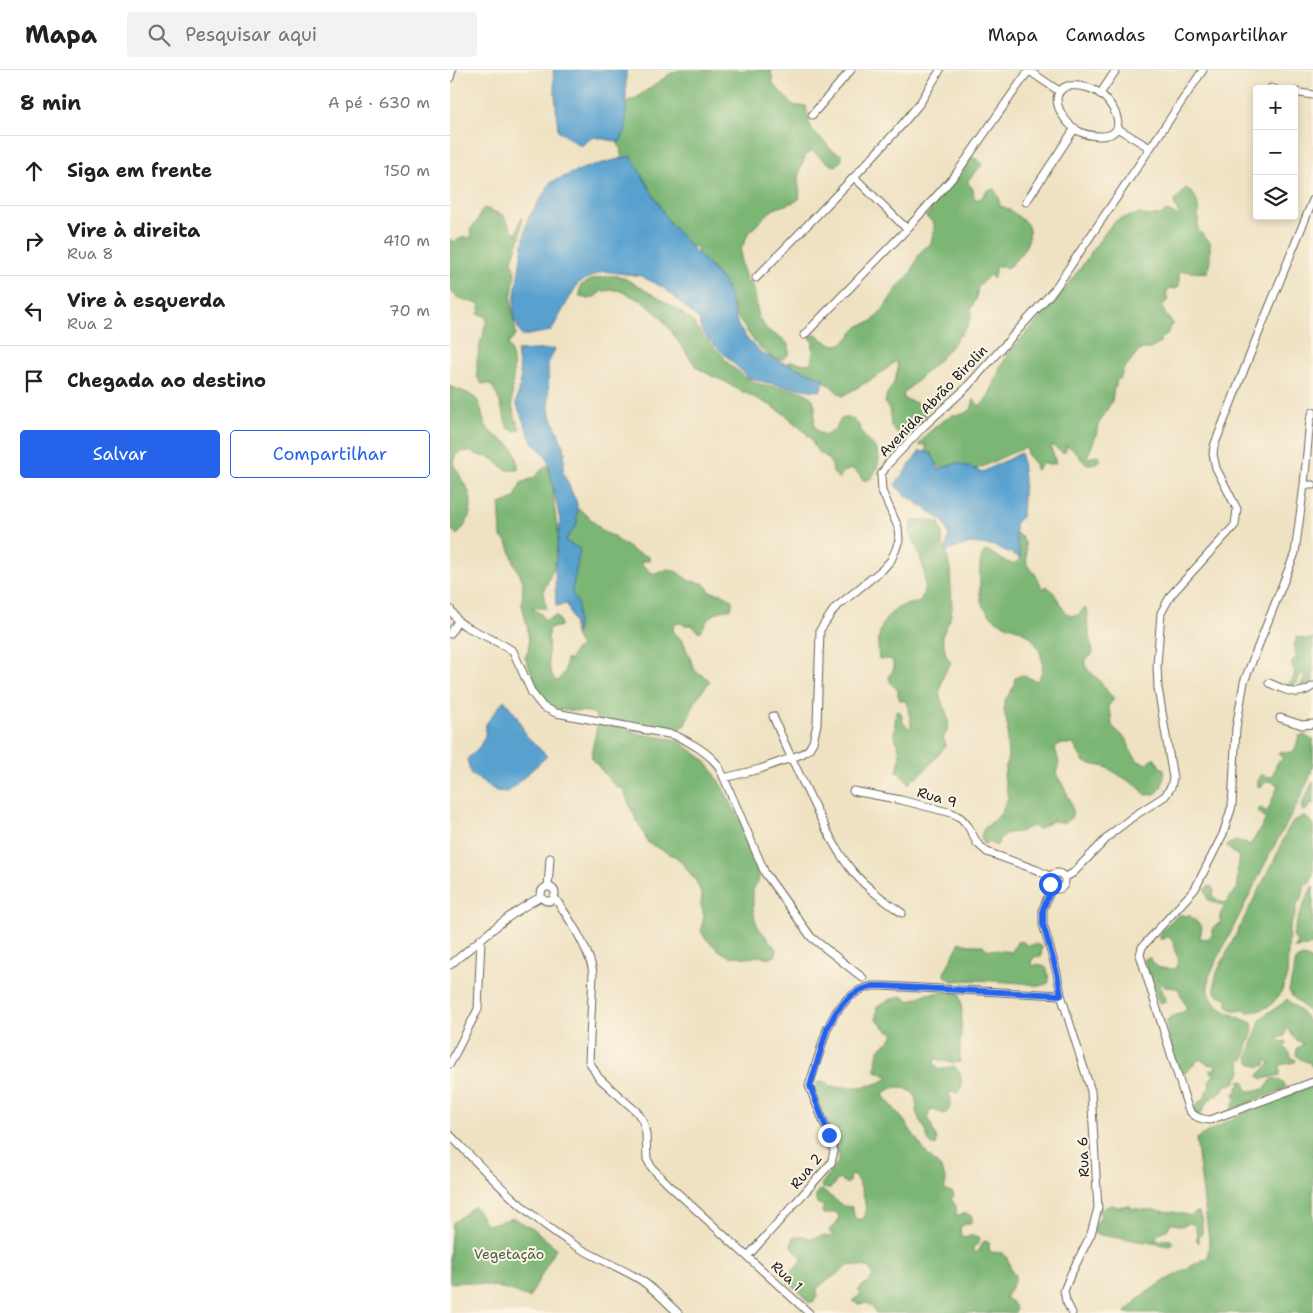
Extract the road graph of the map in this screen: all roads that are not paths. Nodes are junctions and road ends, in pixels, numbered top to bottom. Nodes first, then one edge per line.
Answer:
1 (452, 70) edge
2 (850, 70) edge
3 (940, 70) edge
4 (1028, 70) edge
5 (1116, 70) edge
6 (1203, 70) edge
7 (450, 78) edge
8 (1059, 91) junction
9 (1298, 93) edge
10 (1100, 94) junction
11 (1313, 95) edge
12 (812, 115) dead end
13 (1074, 128) junction
14 (1117, 128) junction
15 (1150, 148) junction
16 (854, 178) junction
17 (1313, 200) edge
18 (1026, 202) dead end
19 (907, 229) junction
20 (756, 278) dead end
21 (804, 335) dead end
22 (1313, 412) edge
23 (1312, 423) edge
24 (1304, 484) junction
25 (1313, 485) edge
26 (450, 608) edge
27 (458, 621) junction
28 (450, 634) edge
29 (1269, 683) dead end
30 (1313, 686) edge
31 (773, 716) dead end
32 (1280, 718) dead end
33 (1313, 724) edge
34 (790, 758) junction
35 (726, 782) junction
36 (854, 791) dead end
37 (550, 858) dead end
38 (1051, 877) junction
39 (1064, 878) junction
40 (548, 887) junction
41 (1052, 887) junction
42 (541, 897) junction
43 (554, 897) junction
44 (902, 913) dead end
45 (481, 939) junction
46 (450, 965) edge
47 (863, 978) dead end
48 (1061, 995) junction
49 (450, 1064) edge
50 (1313, 1082) edge
51 (450, 1135) edge
52 (748, 1256) junction
53 (678, 1313) edge
54 (809, 1313) edge
55 (1072, 1313) edge

1 - 7 street
2 - 12 street
3 - 16 street
4 - 8 street
4 - 19 street
5 - 10 street
6 - 15 street, Avenida Abrão Birolin
8 - 10 street
8 - 13 street
9 - 11 street
10 - 14 street
13 - 14 street
13 - 18 street
14 - 15 street
15 - 34 street, Avenida Abrão Birolin
16 - 19 street
16 - 20 street
17 - 39 street
19 - 21 street
22 - 23 street
23 - 24 street
24 - 25 street
24 - 50 street
26 - 27 street
27 - 28 street
27 - 35 street
29 - 30 street
31 - 34 street
32 - 33 street
34 - 35 street, Avenida Abrão Birolin
34 - 44 street
35 - 47 street
36 - 38 street, Rua 9
37 - 40 street
38 - 39 street
38 - 41 street
39 - 41 street
40 - 42 street
40 - 43 street
41 - 48 street, Rua 6
42 - 43 street
42 - 45 street
43 - 52 street, Rua 1
45 - 46 street
45 - 49 street
48 - 52 street, Rua 2
48 - 55 street, Rua 6
51 - 53 street
52 - 54 street, Rua 1

